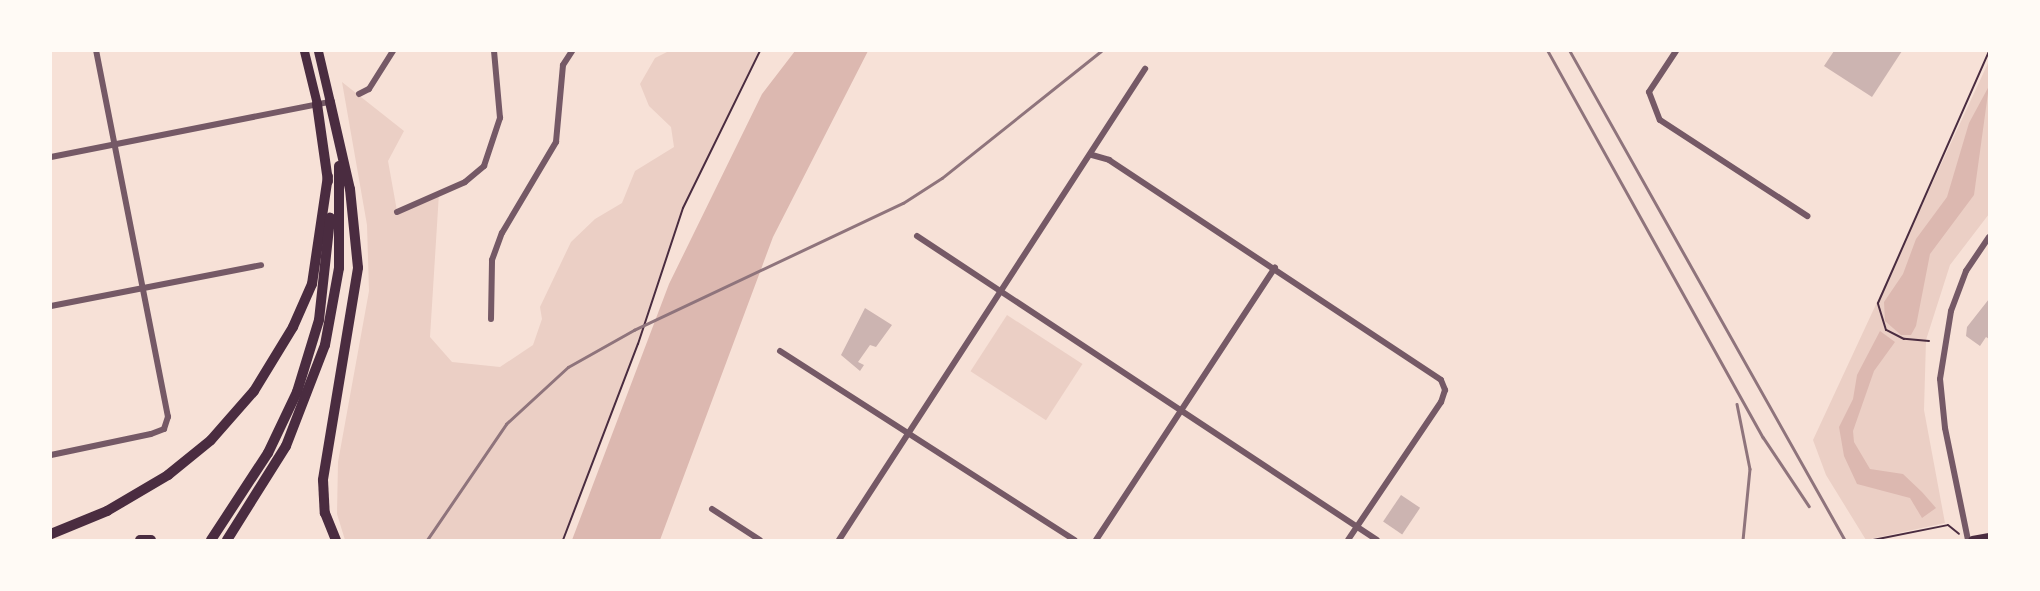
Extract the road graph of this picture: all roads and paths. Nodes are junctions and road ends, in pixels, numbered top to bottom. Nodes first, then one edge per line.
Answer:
1 (96, 51) edge
2 (304, 51) edge
3 (318, 51) edge
4 (393, 51) edge
5 (494, 51) edge
6 (572, 51) edge
7 (760, 51) edge
8 (1676, 51) edge
9 (1989, 51) edge
10 (1145, 69) dead end
11 (359, 94) dead end
12 (330, 102) junction
13 (317, 104) junction
14 (335, 122) junction
15 (115, 144) junction
16 (1092, 155) junction
17 (51, 157) edge
18 (328, 176) junction
19 (397, 212) dead end
20 (1807, 216) dead end
21 (917, 236) dead end
22 (1989, 237) edge
23 (261, 265) dead end
24 (1275, 268) junction
25 (144, 288) junction
26 (1000, 291) junction
27 (51, 306) edge
28 (491, 319) dead end
29 (1929, 341) dead end
30 (780, 351) dead end
31 (1181, 410) junction
32 (909, 433) junction
33 (51, 456) edge
34 (712, 509) dead end
35 (1357, 526) junction
36 (51, 534) edge
37 (1989, 537) edge
38 (140, 540) edge
39 (150, 540) edge
40 (211, 540) edge
41 (227, 540) edge
42 (336, 540) edge
43 (563, 540) edge
44 (760, 540) edge
45 (839, 540) edge
46 (1074, 540) edge
47 (1096, 540) edge
48 (1348, 540) edge
49 (1377, 540) edge
50 (1873, 540) edge
51 (1969, 540) edge

1 - 15 street
2 - 13 main road
3 - 12 main road
4 - 11 street
5 - 19 street
6 - 28 street
7 - 43 path
8 - 20 street
9 - 29 path
10 - 16 street
12 - 13 street
12 - 14 highway
13 - 15 street
13 - 18 highway
14 - 41 highway
14 - 42 highway
15 - 17 street
15 - 25 street
16 - 24 street
16 - 26 street
18 - 36 highway
18 - 40 highway
21 - 26 street
22 - 51 street
23 - 25 street
24 - 31 street
24 - 35 street
25 - 27 street
25 - 33 street
26 - 31 street
26 - 32 street
30 - 32 street
31 - 35 street
31 - 47 street
32 - 45 street
32 - 46 street
34 - 44 street
35 - 48 street
35 - 49 street
37 - 51 main road
38 - 39 highway
50 - 51 path

